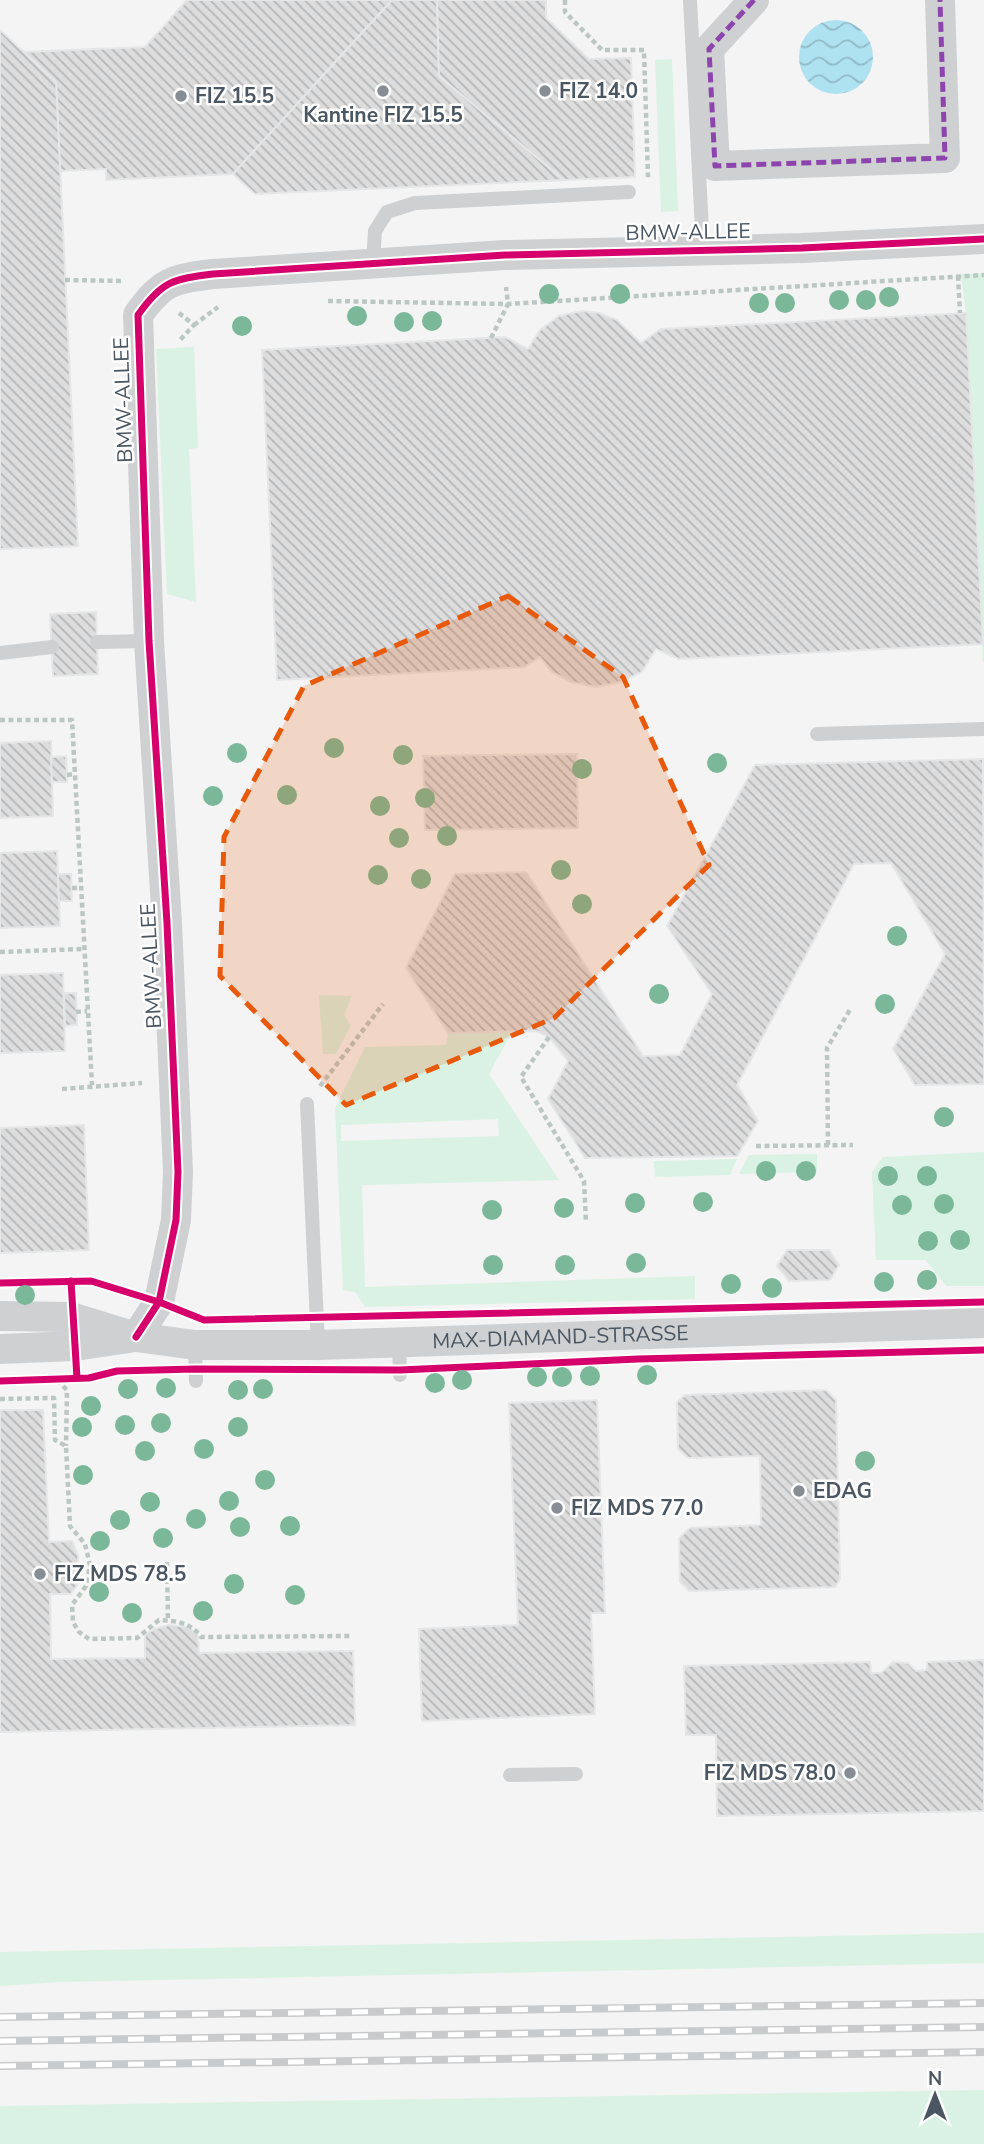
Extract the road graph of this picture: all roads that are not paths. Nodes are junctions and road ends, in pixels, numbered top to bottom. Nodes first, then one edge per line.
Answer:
1 (690, 0) edge
2 (754, 0) edge
3 (940, 0) edge
4 (629, 192) dead end
5 (970, 239) edge
6 (703, 249) junction
7 (373, 264) junction
8 (149, 641) junction
9 (97, 642) dead end
10 (52, 647) dead end
11 (0, 653) edge
12 (984, 729) edge
13 (817, 734) dead end
14 (307, 1104) road end
15 (0, 1316) edge
16 (984, 1323) edge
17 (136, 1337) junction
18 (399, 1341) junction
19 (195, 1345) junction
20 (318, 1345) junction
21 (0, 1349) edge
22 (400, 1375) dead end
23 (196, 1381) dead end
24 (576, 1774) dead end
25 (510, 1775) dead end

1 - 6 lane
2 - 3 street
4 - 7 lane
5 - 6 street, BMW-ALLEE
6 - 7 street, BMW-ALLEE
7 - 8 street, BMW-ALLEE
8 - 9 lane
8 - 17 street, BMW-ALLEE
10 - 11 lane
12 - 13 lane
14 - 20 lane
15 - 17 street, MAX-DIAMAND-STRASSE
16 - 18 street, MAX-DIAMAND-STRASSE
17 - 19 street, MAX-DIAMAND-STRASSE
17 - 21 street, MAX-DIAMAND-STRASSE
18 - 20 street, MAX-DIAMAND-STRASSE
18 - 22 lane
19 - 20 street, MAX-DIAMAND-STRASSE
19 - 23 lane
24 - 25 lane

